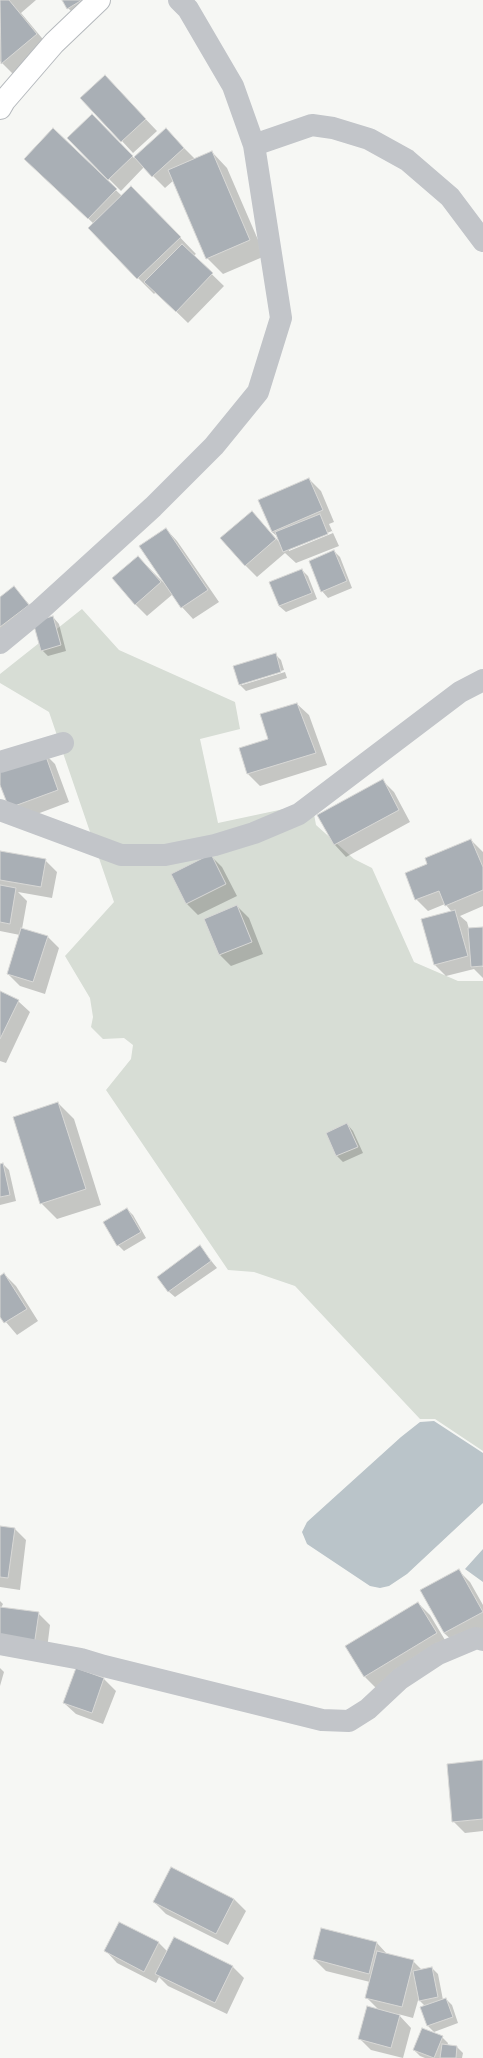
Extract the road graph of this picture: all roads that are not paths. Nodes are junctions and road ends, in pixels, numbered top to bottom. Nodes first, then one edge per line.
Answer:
1 (99, 0) edge
2 (179, 0) edge
3 (1, 101) edge
4 (254, 144) junction
5 (483, 240) edge
6 (0, 643) edge
7 (483, 680) edge
8 (63, 743) dead end
9 (0, 762) edge
10 (0, 810) edge
11 (483, 1640) edge
12 (0, 1644) edge

1 - 3 main road
2 - 4 street
4 - 5 street
4 - 6 street
7 - 10 street
8 - 9 street
11 - 12 street

